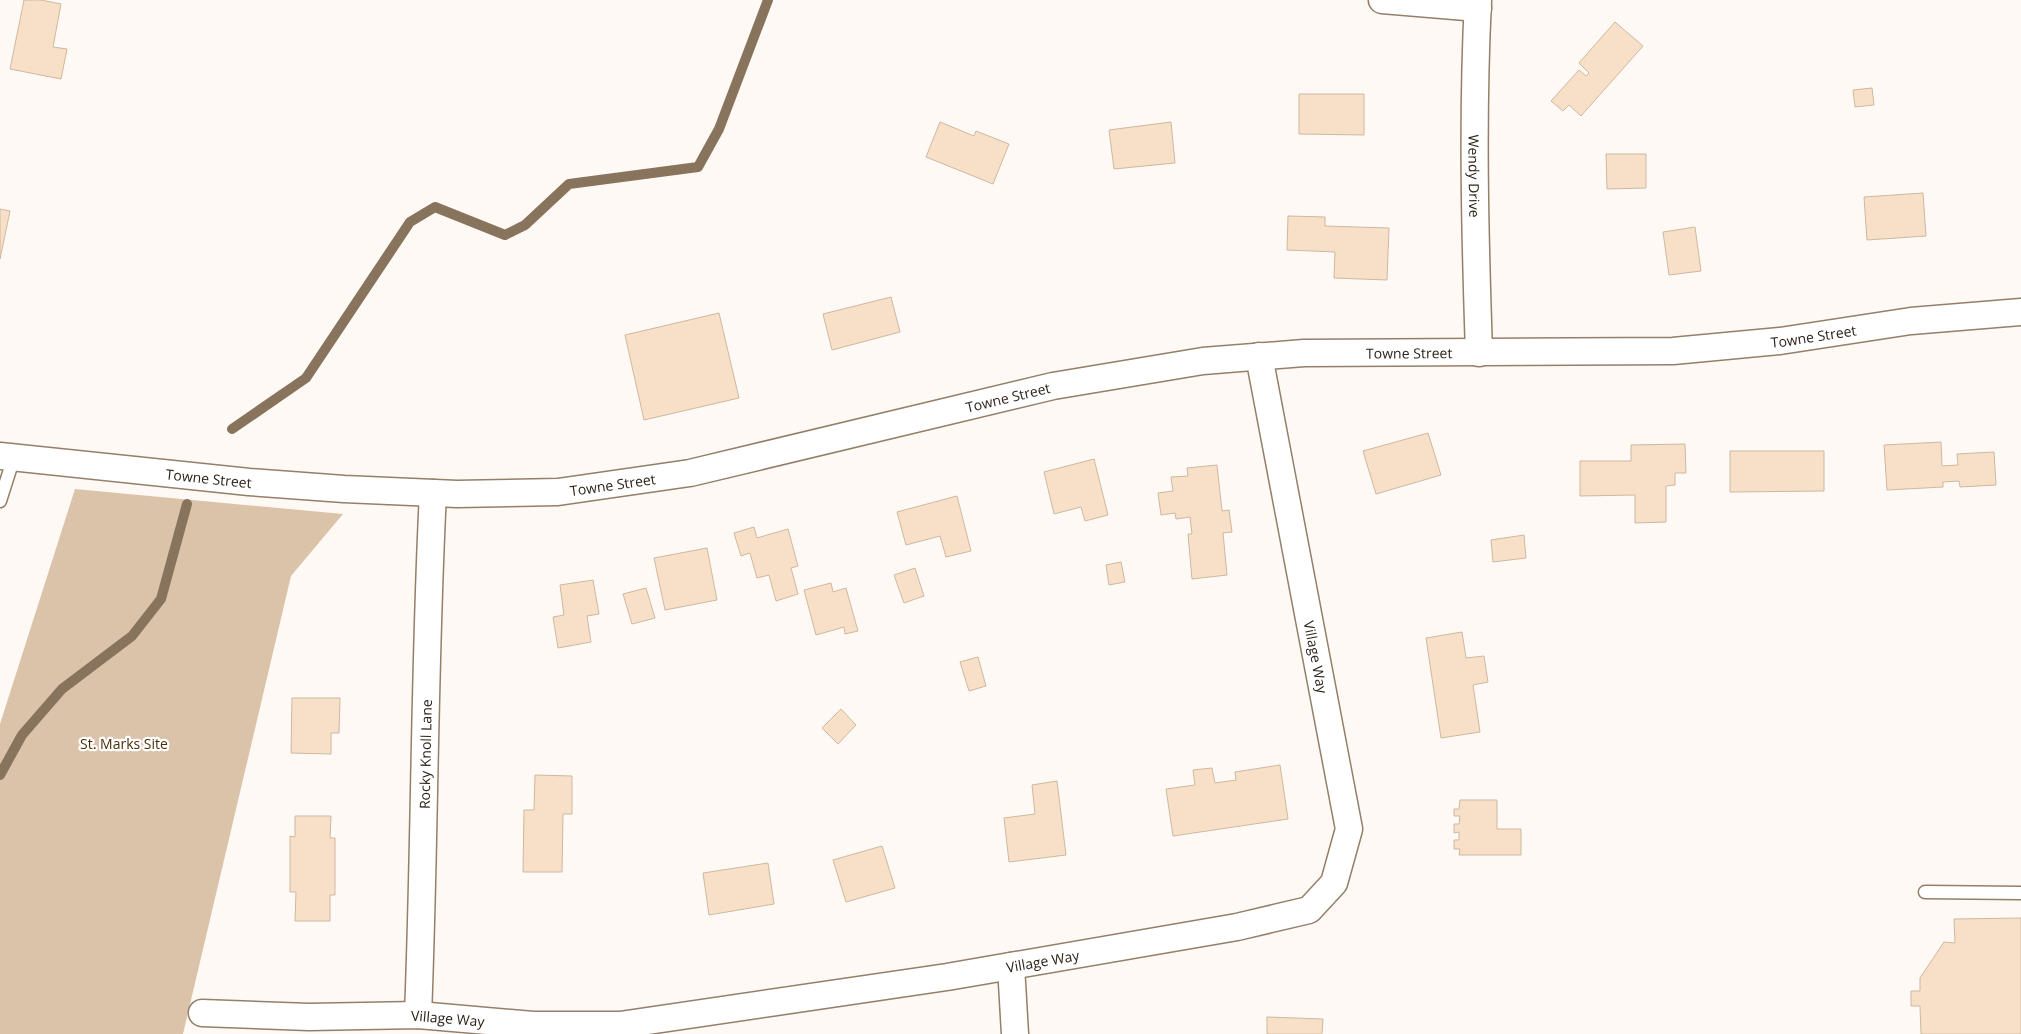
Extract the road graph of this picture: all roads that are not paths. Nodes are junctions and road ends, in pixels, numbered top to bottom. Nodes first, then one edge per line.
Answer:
1 (1382, 0) edge
2 (1478, 4) edge
3 (2021, 312) edge
4 (1479, 353) junction
5 (1259, 356) junction
6 (7, 457) edge
7 (433, 493) junction
8 (0, 502) edge
9 (1925, 892) dead end
10 (2021, 893) edge
11 (1012, 966) junction
12 (202, 1013) dead end
13 (418, 1015) junction
14 (587, 1029) edge
15 (1015, 1034) edge

1 - 2 street
2 - 4 street, Wendy Drive
3 - 4 street, Towne Street
4 - 5 street, Towne Street
5 - 7 street, Towne Street
5 - 11 street, Village Way
6 - 7 street, Towne Street
6 - 8 lane
7 - 13 street, Rocky Knoll Lane
9 - 10 lane
11 - 14 street, Village Way
11 - 15 street
12 - 13 street, Village Way
13 - 14 street, Village Way

